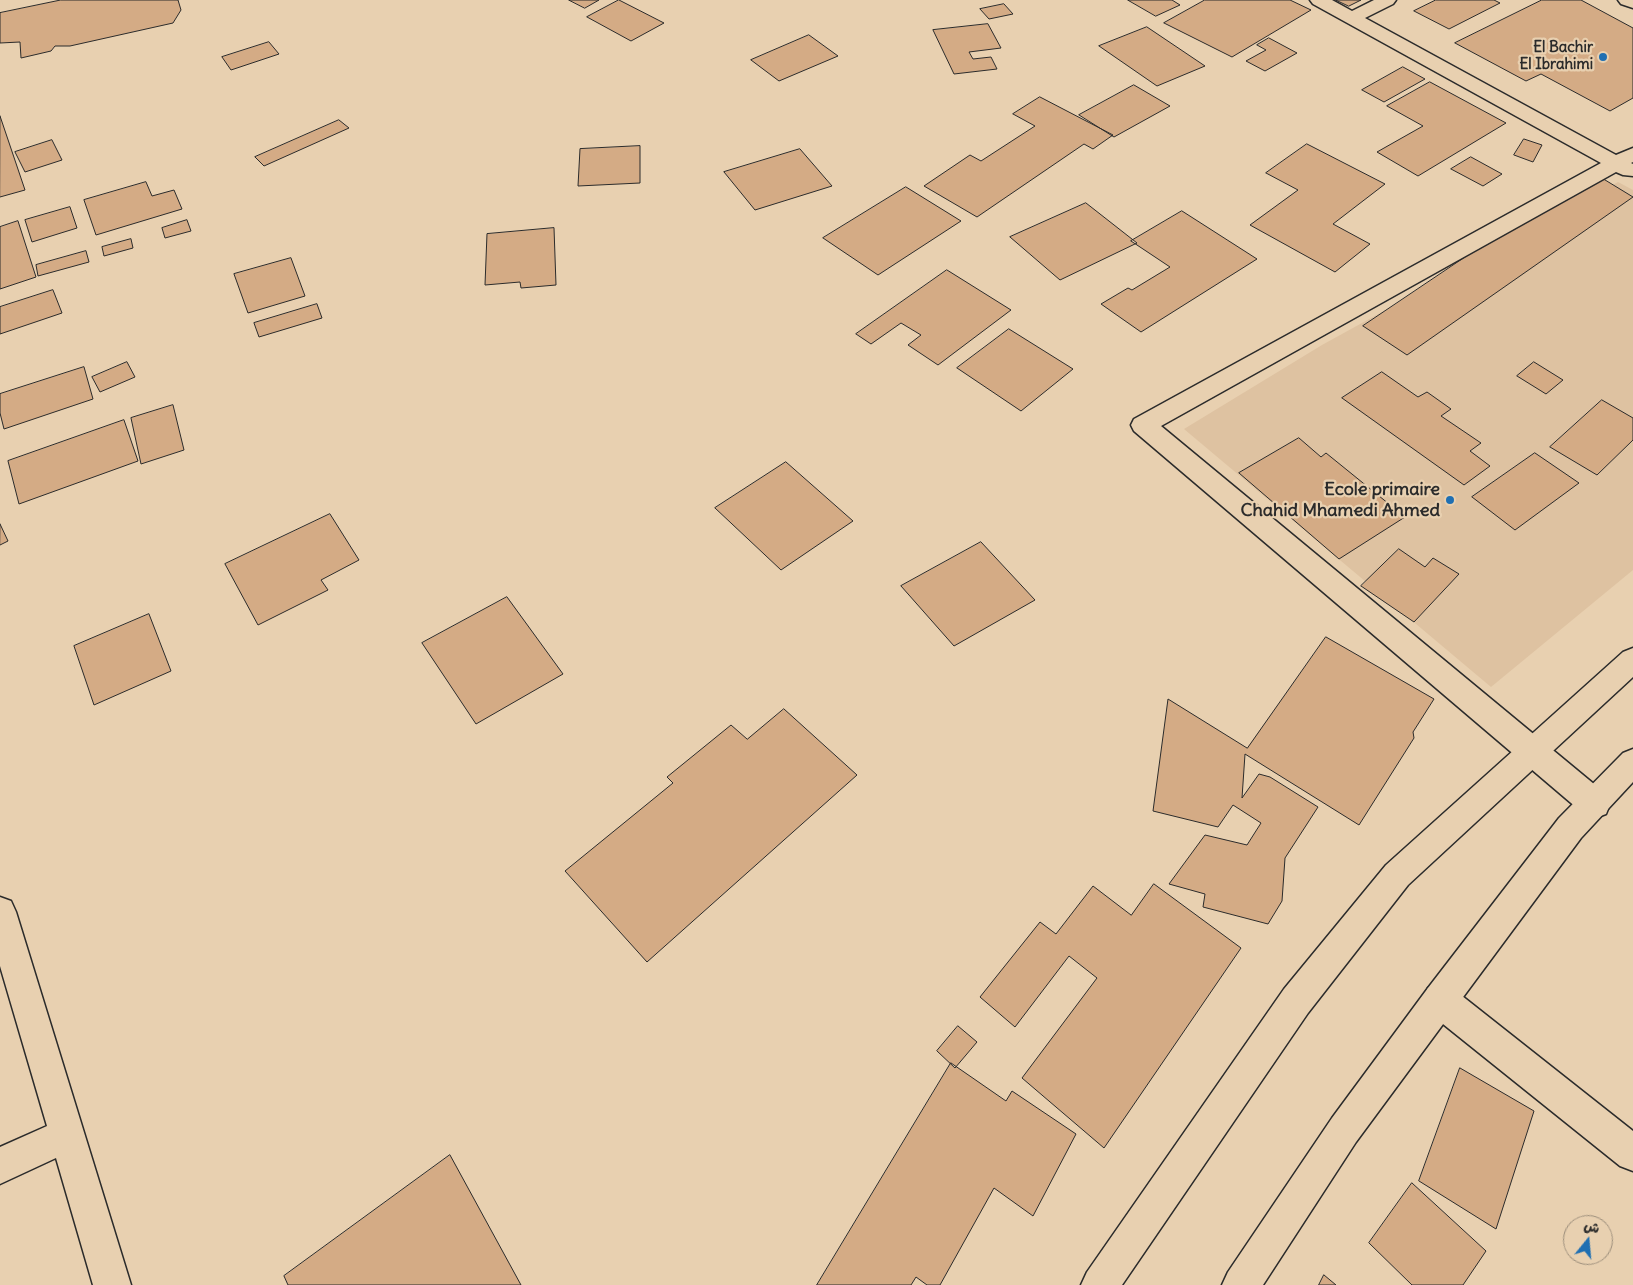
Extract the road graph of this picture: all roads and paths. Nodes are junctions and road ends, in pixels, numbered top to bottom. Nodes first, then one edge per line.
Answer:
1 (1319, 0) edge
2 (1386, 0) edge
3 (1627, 0) edge
4 (1633, 3) edge
5 (1352, 18) junction
6 (1627, 164) edge
7 (1633, 660) edge
8 (1531, 751) junction
9 (1633, 762) edge
10 (1595, 804) junction
11 (0, 912) edge
12 (1440, 1000) junction
13 (66, 1135) junction
14 (1633, 1153) edge
15 (0, 1166) edge
16 (112, 1285) edge
17 (1100, 1285) edge
18 (1241, 1285) edge

1 - 5 street
2 - 5 street
3 - 4 street
5 - 6 street
6 - 8 street
7 - 8 street
8 - 10 street
8 - 17 street
9 - 10 street
10 - 12 street
11 - 13 street
12 - 14 street
12 - 18 street
13 - 15 street
13 - 16 street

